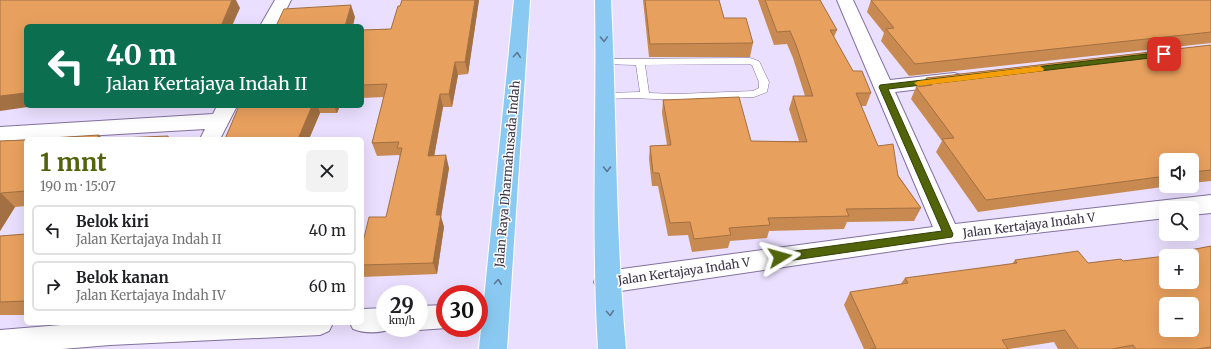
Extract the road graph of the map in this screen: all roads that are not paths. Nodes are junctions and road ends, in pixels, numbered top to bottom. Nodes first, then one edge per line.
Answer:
1 (283, 0) edge
2 (522, 0) edge
3 (603, 0) edge
4 (845, 0) edge
5 (270, 24) edge
6 (605, 62) junction
7 (640, 63) junction
8 (969, 77) edge
9 (883, 87) junction
10 (606, 96) junction
11 (645, 96) junction
12 (223, 113) edge
13 (0, 134) edge
14 (211, 137) edge
15 (1211, 204) edge
16 (1199, 205) edge
17 (1159, 210) edge
18 (948, 234) junction
19 (607, 282) junction
20 (488, 306) edge
21 (376, 320) edge
22 (364, 321) edge
23 (488, 321) edge
24 (237, 325) edge
25 (113, 328) edge
26 (0, 342) edge
27 (493, 349) edge
28 (612, 349) edge

1 - 5 street
20 -> 2 main road, Jalan Raya Dharmahusada Indah
3 -> 6 main road
4 - 9 street
6 - 7 lane
6 - 10 main road
7 - 11 lane
7 - 11 lane
8 - 9 street
9 - 18 street
10 - 11 lane
10 -> 19 main road
12 - 13 street
12 - 14 street
15 - 16 street
17 - 18 street, Jalan Kertajaya Indah V
18 - 19 street, Jalan Kertajaya Indah V
19 -> 28 main road
21 - 22 street
23 - 27 main road, Jalan Raya Dharmahusada Indah
24 - 25 street
25 - 26 street

